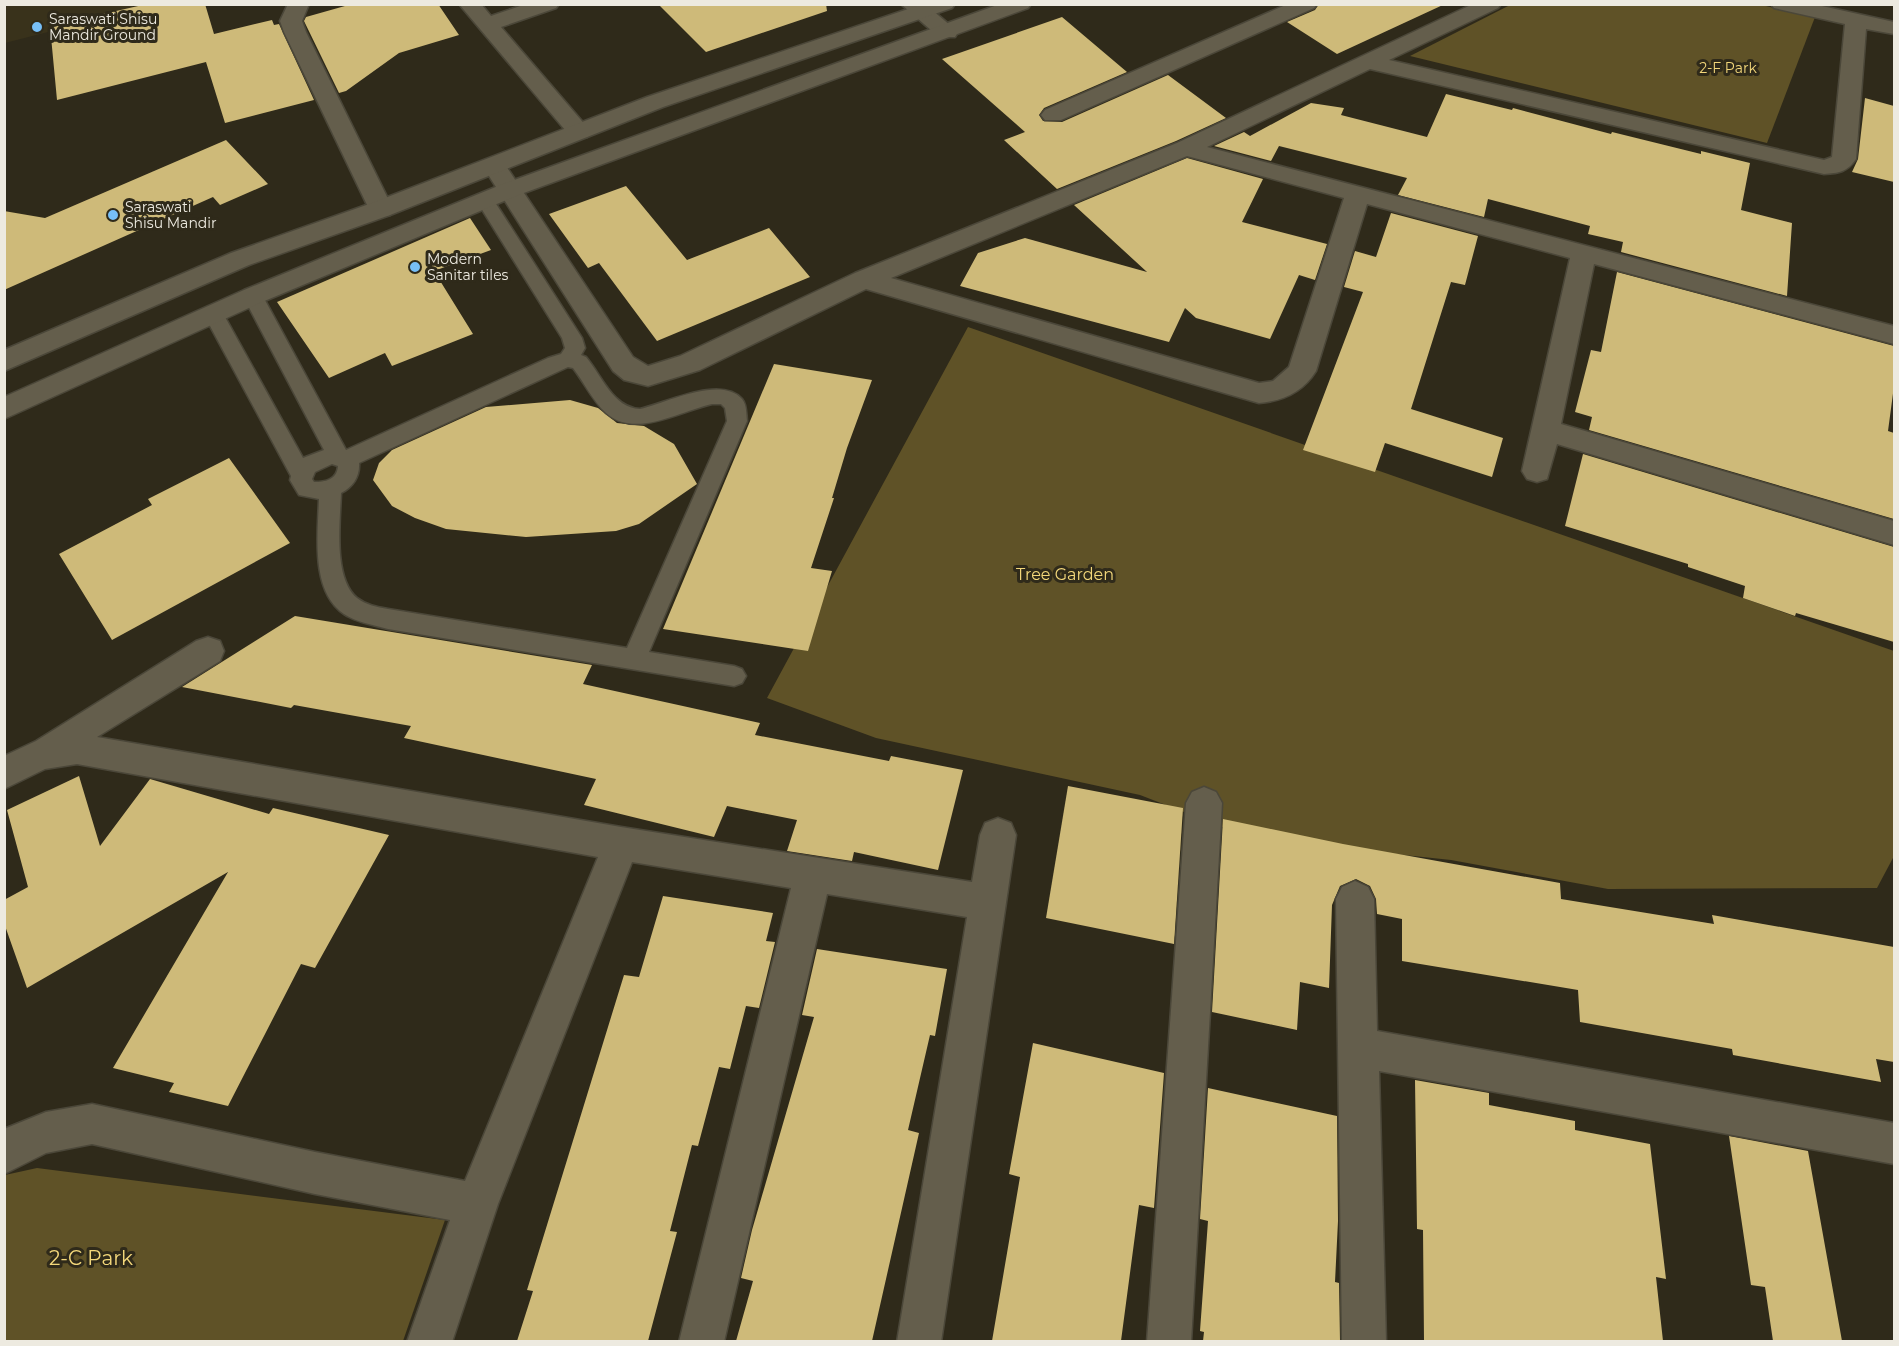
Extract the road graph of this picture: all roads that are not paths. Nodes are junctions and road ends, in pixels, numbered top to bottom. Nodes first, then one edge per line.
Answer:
1 (299, 4) edge
2 (468, 4) edge
3 (549, 4) edge
4 (945, 4) edge
5 (1022, 4) edge
6 (1307, 4) edge
7 (1491, 4) edge
8 (1781, 4) edge
9 (916, 9) edge
10 (1856, 20) junction
11 (486, 25) junction
12 (1894, 28) edge
13 (947, 32) junction
14 (1367, 62) junction
15 (1053, 115) dead end
16 (579, 132) junction
17 (1185, 148) junction
18 (494, 165) junction
19 (512, 189) junction
20 (1358, 194) junction
21 (485, 200) junction
22 (381, 209) junction
23 (1584, 253) junction
24 (864, 279) junction
25 (253, 296) junction
26 (213, 313) junction
27 (1894, 335) edge
28 (568, 360) junction
29 (4, 361) edge
30 (4, 409) edge
31 (1547, 430) junction
32 (342, 458) junction
33 (1537, 471) dead end
34 (301, 475) junction
35 (330, 489) junction
36 (1894, 533) edge
37 (208, 651) dead end
38 (634, 660) junction
39 (734, 676) dead end
40 (39, 755) junction
41 (4, 774) edge
42 (1204, 803) dead end
43 (998, 835) dead end
44 (621, 844) junction
45 (813, 875) junction
46 (1355, 898) dead end
47 (986, 902) junction
48 (1360, 1048) junction
49 (1894, 1144) edge
50 (4, 1153) edge
51 (477, 1204) junction
52 (429, 1341) edge
53 (701, 1341) edge
54 (919, 1341) edge
55 (1169, 1341) edge
56 (1364, 1341) edge

1 - 22 street
2 - 11 street
3 - 11 street
4 - 9 street
5 - 13 street
6 - 15 street
7 - 14 street
8 - 10 street
9 - 13 street
9 - 16 street
10 - 12 street
10 - 14 street
11 - 16 street
13 - 19 street
14 - 17 street
16 - 18 street
17 - 20 street
17 - 24 street
18 - 19 street
18 - 22 street
19 - 21 street
19 - 24 street
20 - 23 street
20 - 24 street
21 - 25 street
21 - 28 lane
22 - 29 street
23 - 27 street
23 - 31 street
25 - 26 street
25 - 32 lane
26 - 30 street
26 - 34 lane
28 - 32 lane
28 - 38 lane
31 - 33 street
31 - 36 street
32 - 34 lane
32 - 35 lane
34 - 35 lane
35 - 38 lane
37 - 40 street
38 - 39 lane
40 - 41 street
40 - 44 street
42 - 55 street
43 - 47 street
44 - 45 street
44 - 51 street
45 - 47 street
45 - 53 street
46 - 48 street
47 - 54 street
48 - 49 street
48 - 56 street
50 - 51 street
51 - 52 street

